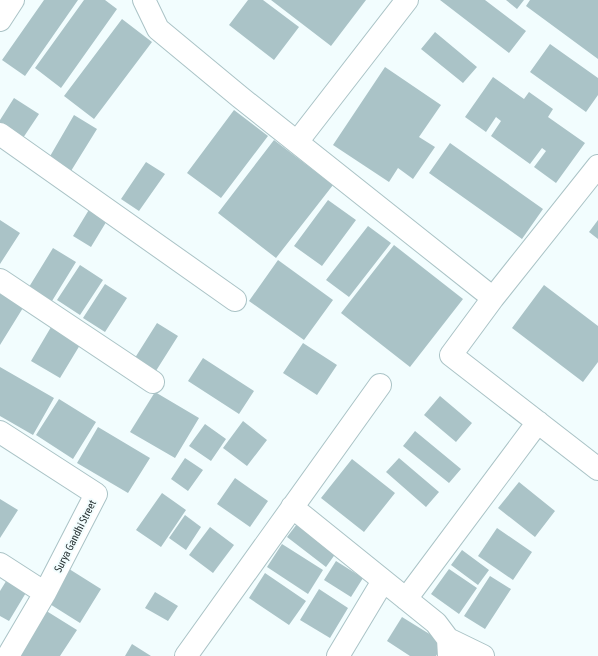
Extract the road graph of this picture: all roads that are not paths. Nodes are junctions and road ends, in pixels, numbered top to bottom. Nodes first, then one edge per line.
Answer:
1 (14, 0) edge
2 (144, 0) edge
3 (407, 0) edge
4 (0, 20) edge
5 (0, 134) edge
6 (297, 142) junction
7 (598, 166) edge
8 (0, 280) edge
9 (493, 298) junction
10 (235, 300) dead end
11 (153, 382) dead end
12 (380, 385) dead end
13 (538, 422) junction
14 (0, 432) edge
15 (598, 468) edge
16 (292, 507) junction
17 (0, 564) edge
18 (383, 581) junction
19 (46, 593) junction
20 (406, 600) junction
21 (449, 647) edge
22 (8, 656) edge
23 (186, 656) edge
24 (338, 656) edge
25 (483, 656) edge

1 - 4 street
2 - 6 street
3 - 6 street
5 - 10 street
6 - 9 street
7 - 9 street
8 - 11 street
9 - 13 street
12 - 16 street
13 - 15 street
13 - 20 street
14 - 19 street, Surya Gandhi Street
16 - 18 street
16 - 23 street
17 - 19 street
18 - 20 street
18 - 24 street
19 - 22 street, Surya Gandhi Street
20 - 21 street
21 - 25 street

